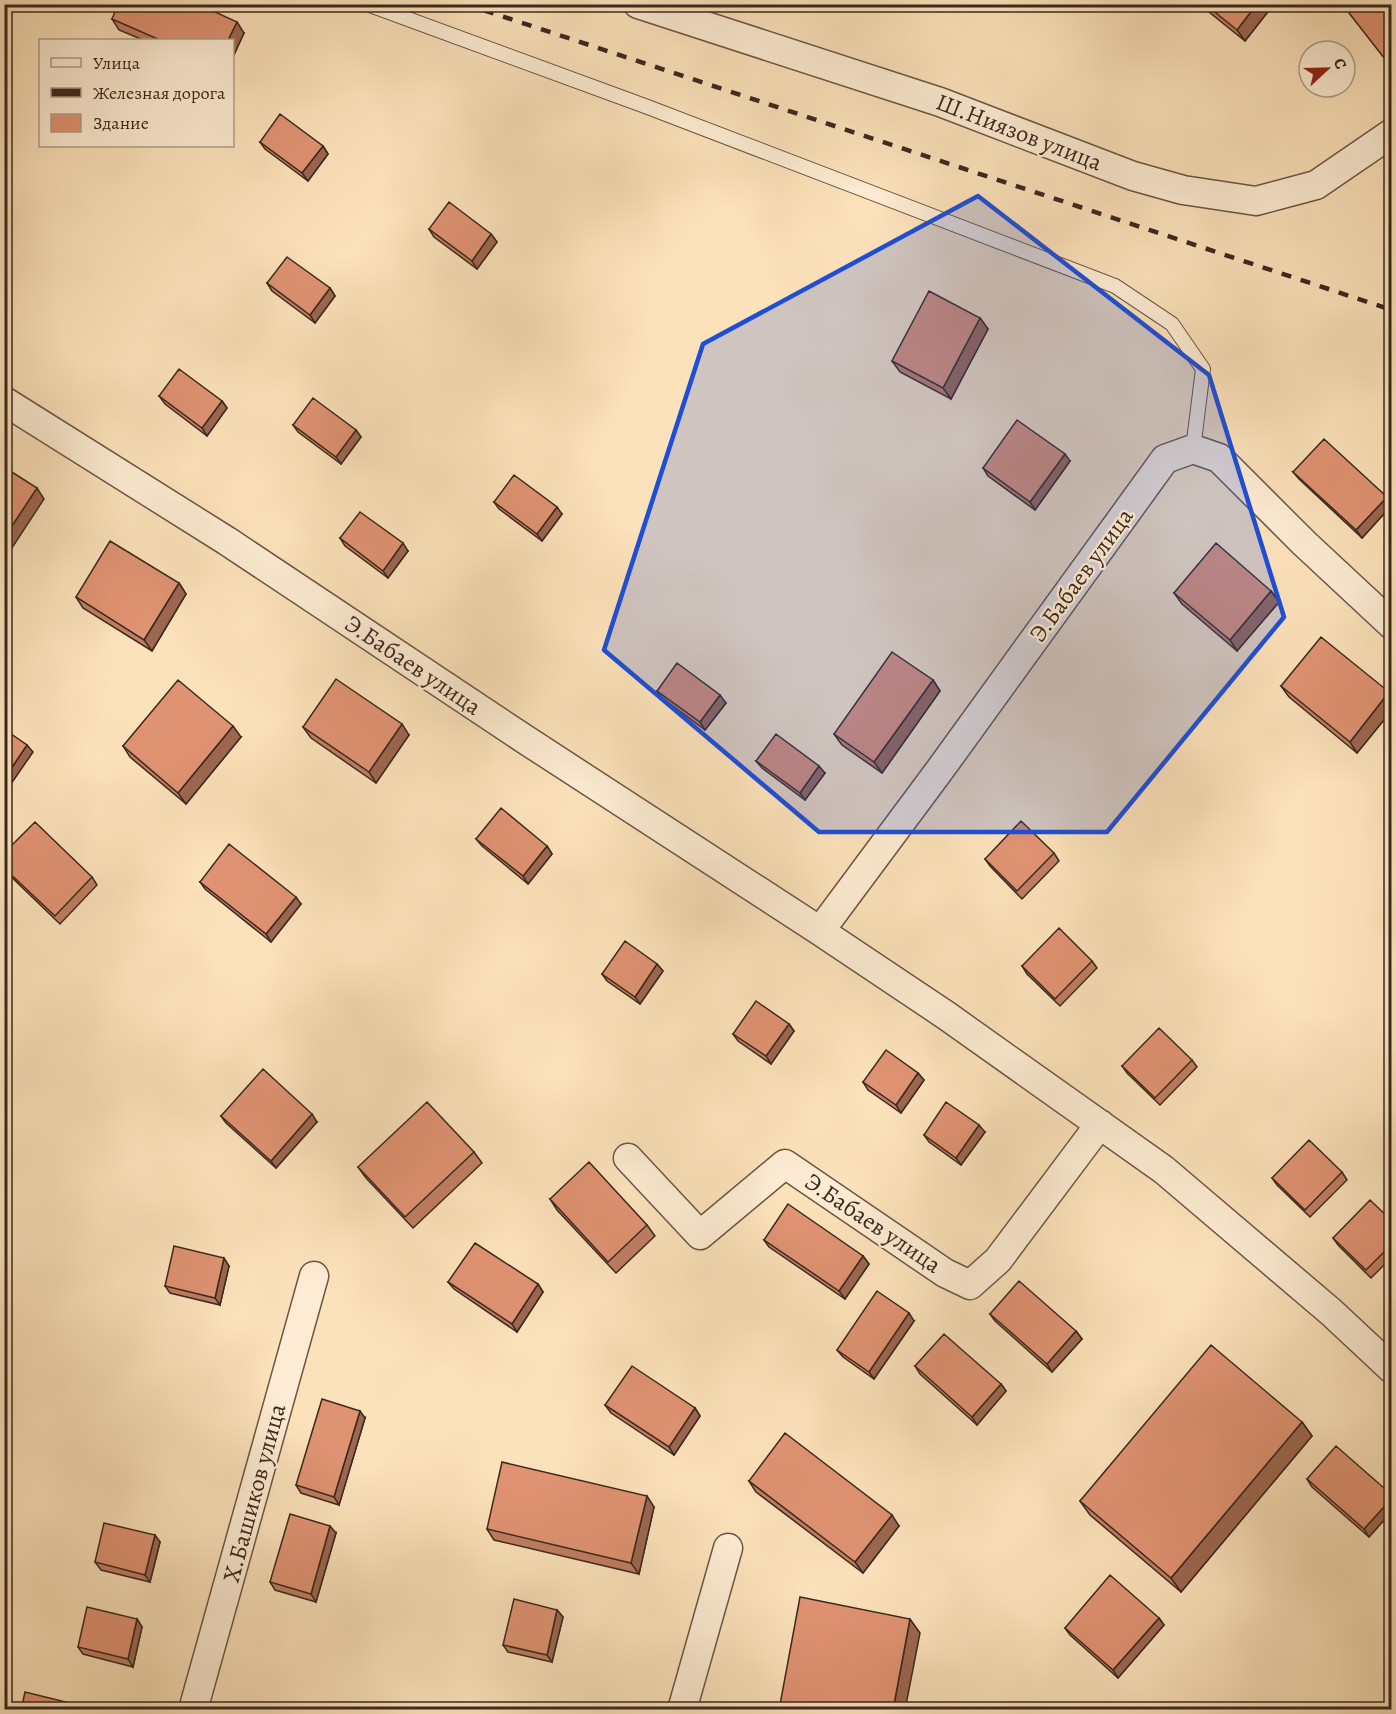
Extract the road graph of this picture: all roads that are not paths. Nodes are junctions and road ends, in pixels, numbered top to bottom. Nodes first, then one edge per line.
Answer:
1 (367, 4) edge
2 (638, 4) edge
3 (1392, 133) edge
4 (4, 401) edge
5 (1193, 449) junction
6 (1392, 625) edge
7 (820, 931) junction
8 (1100, 1124) junction
9 (628, 1158) dead end
10 (314, 1276) dead end
11 (1392, 1369) edge
12 (728, 1548) dead end
13 (193, 1710) edge
14 (682, 1710) edge

1 - 5 lane
2 - 3 street, Ш.Ниязов улица
4 - 7 street, Э.Бабаев улица
5 - 6 street
5 - 7 street, Э.Бабаев улица
7 - 8 street, Э.Бабаев улица
8 - 9 street, Э.Бабаев улица
8 - 11 street, Э.Бабаев улица
10 - 13 street, Х.Башиков улица
12 - 14 street

